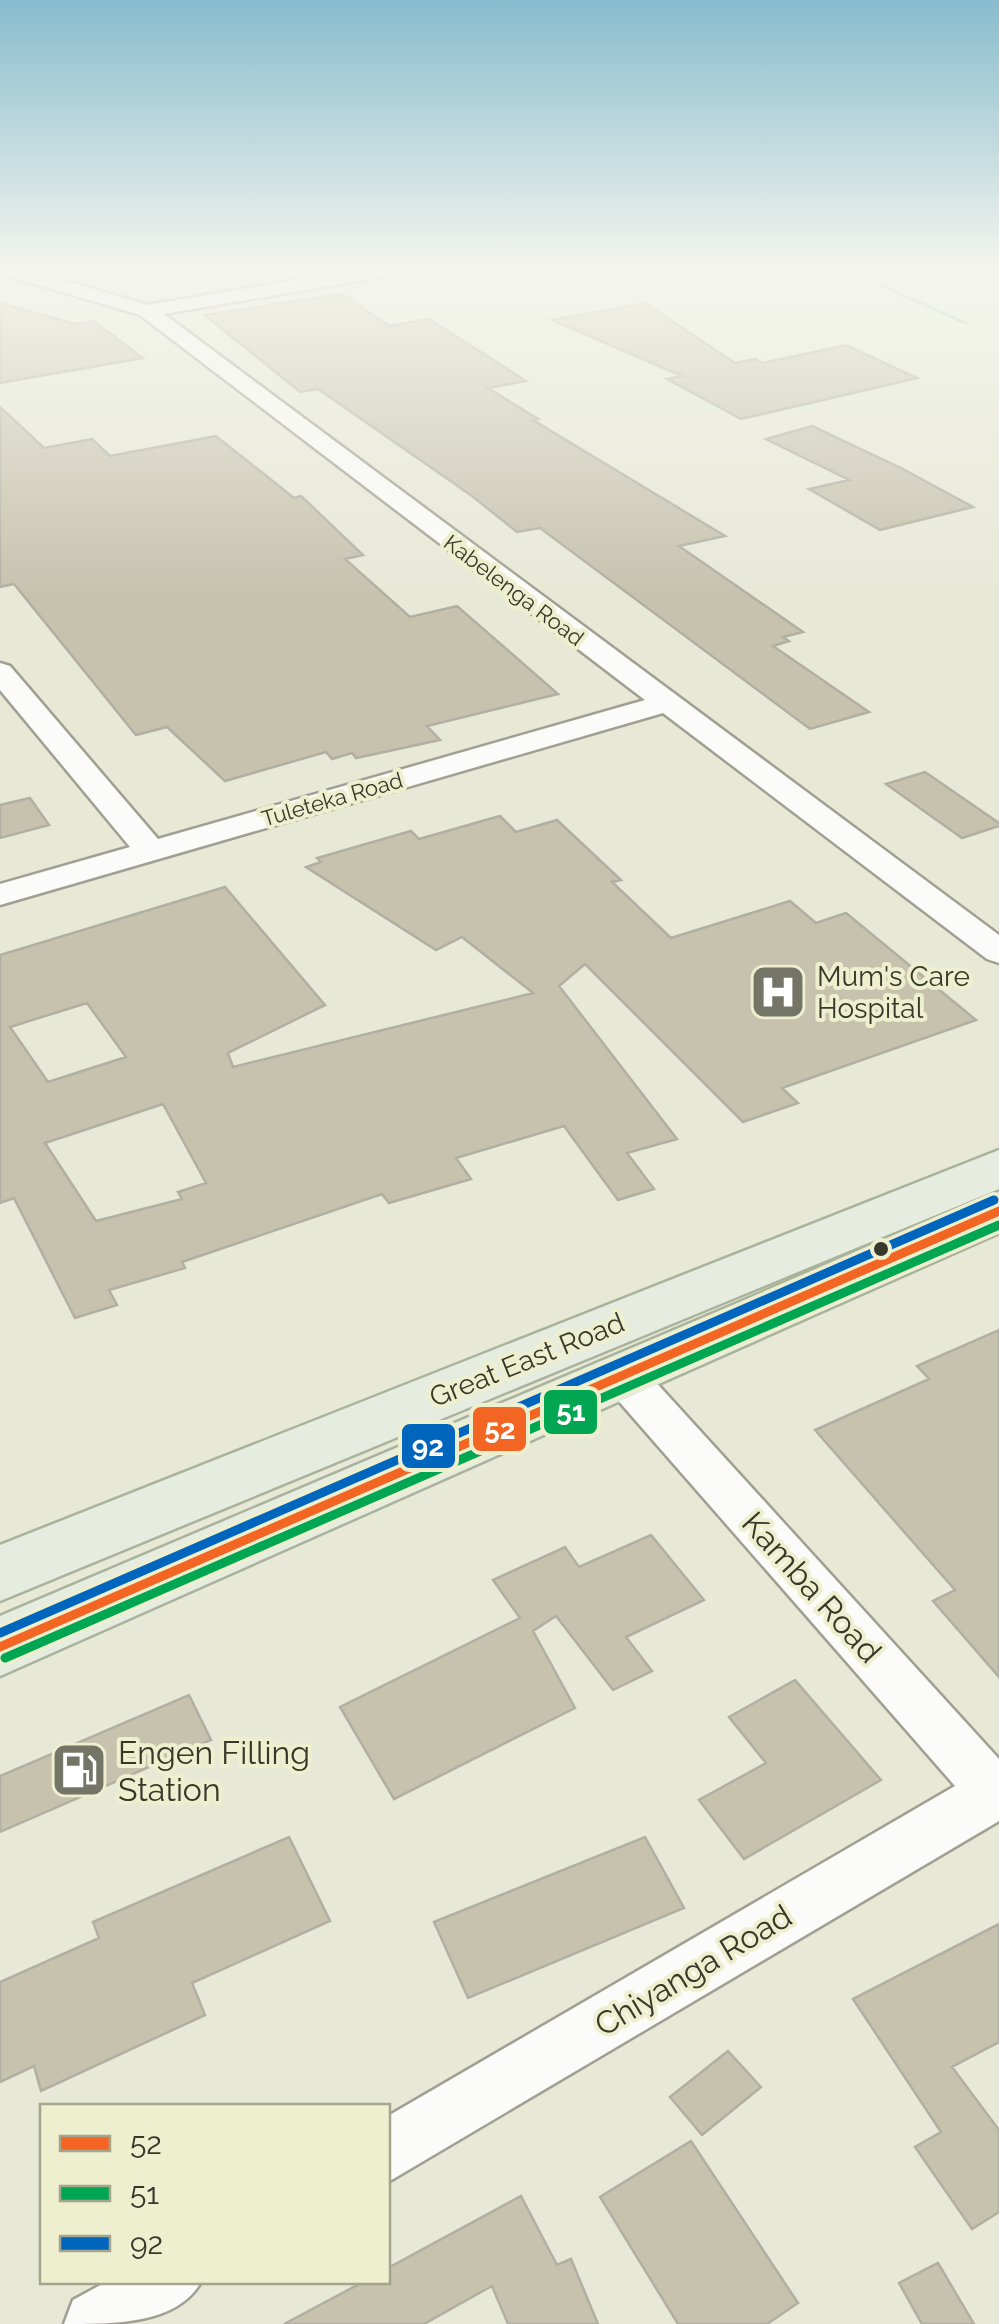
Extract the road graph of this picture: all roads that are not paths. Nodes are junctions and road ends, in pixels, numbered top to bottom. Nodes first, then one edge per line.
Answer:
1 (235, 378) edge
2 (0, 672) edge
3 (665, 703) junction
4 (152, 852) junction
5 (0, 895) edge
6 (999, 952) edge
7 (999, 1168) edge
8 (999, 1212) edge
9 (625, 1378) junction
10 (0, 1574) edge
11 (0, 1647) edge
12 (997, 1792) edge
13 (390, 2151) edge
14 (165, 2284) edge
15 (97, 2324) edge

1 - 3 street, Kabelenga Road
2 - 4 street
3 - 4 street, Tuleteka Road
3 - 6 street, Kabelenga Road
4 - 5 street, Tuleteka Road
7 - 10 main road, Great East Road
8 - 9 main road, Great East Road
9 - 11 main road, Great East Road
9 - 12 street, Kamba Road
12 - 13 street, Chiyanga Road
14 - 15 street

